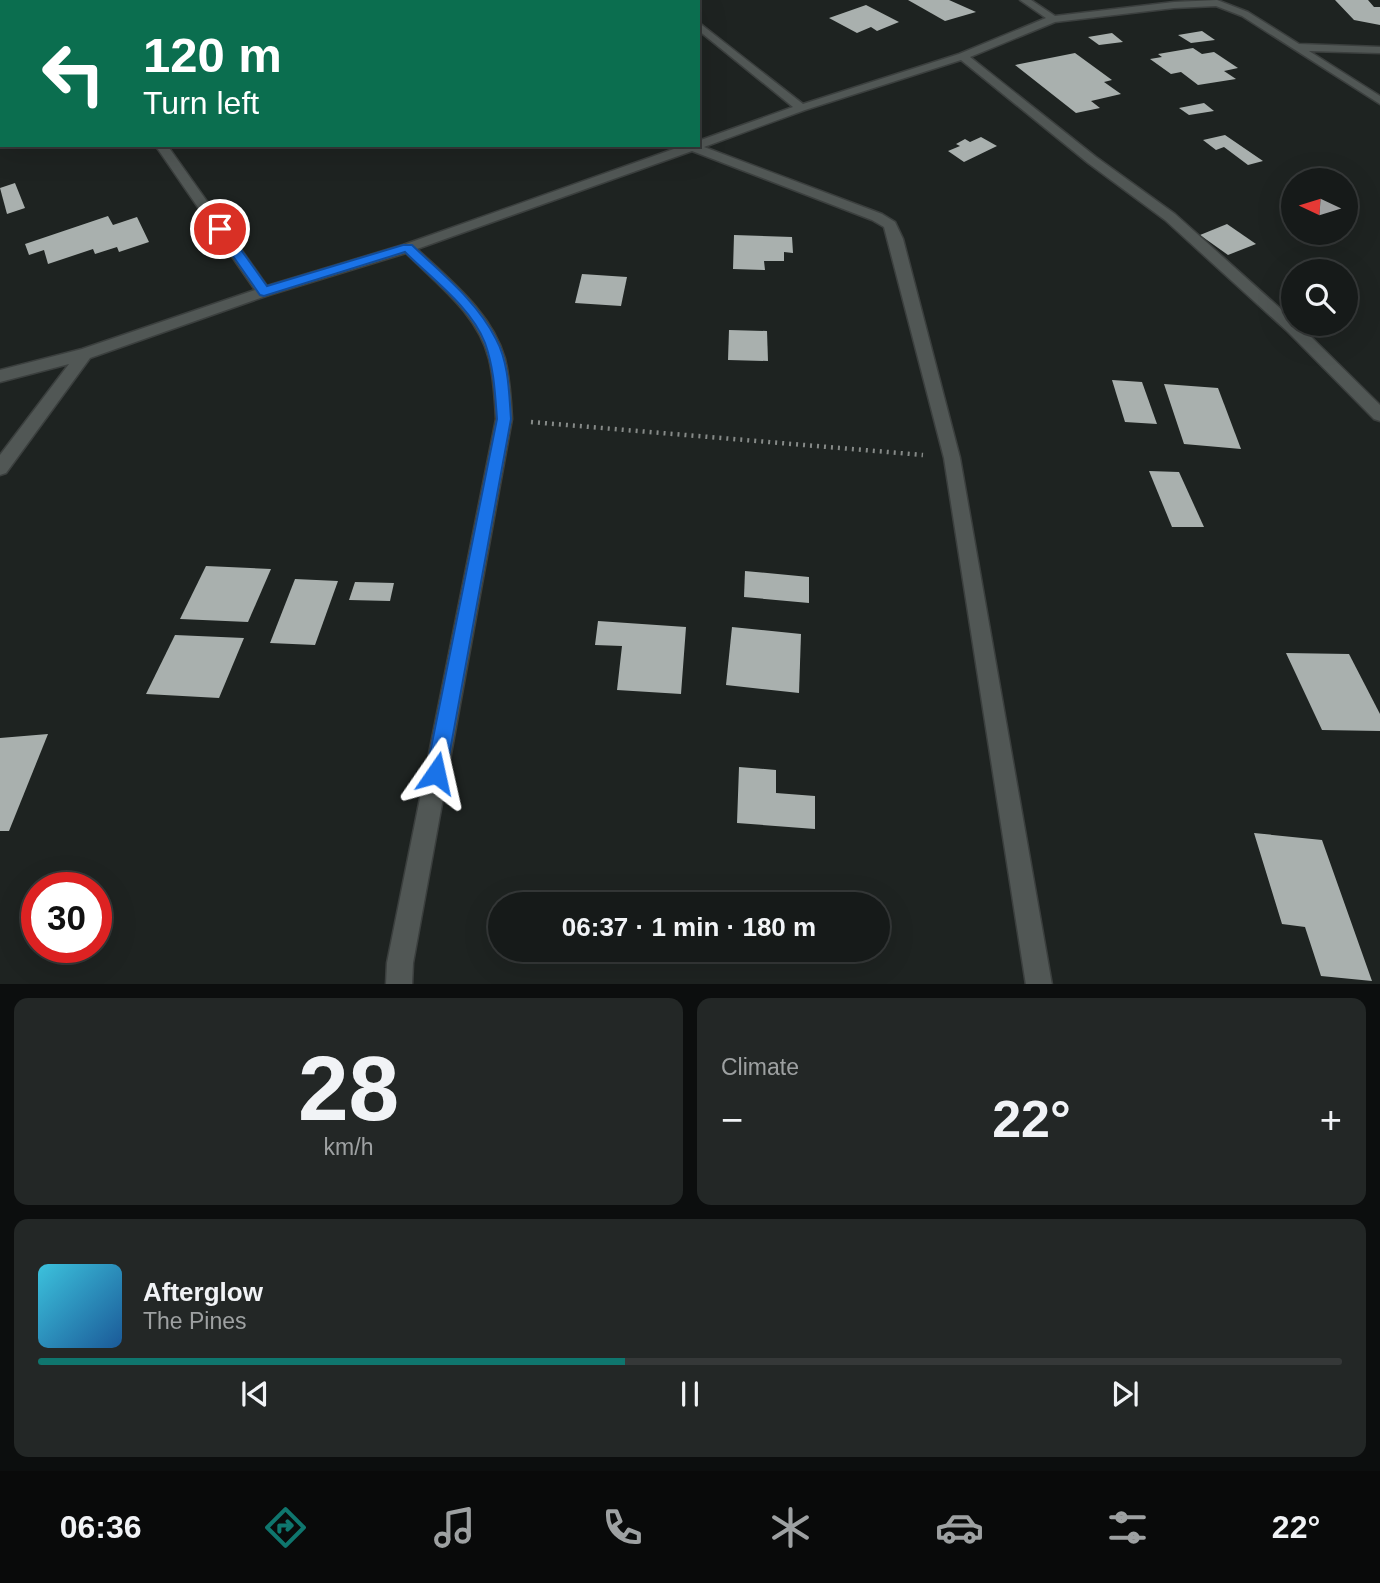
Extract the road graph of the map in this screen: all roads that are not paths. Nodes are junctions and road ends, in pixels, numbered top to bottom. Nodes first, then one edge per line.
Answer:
1 (1025, 0) edge
2 (1053, 19) junction
3 (700, 27) edge
4 (1295, 47) junction
5 (1380, 50) edge
6 (963, 56) junction
7 (1380, 101) edge
8 (801, 108) junction
9 (700, 145) edge
10 (162, 147) edge
11 (693, 147) edge
12 (699, 147) edge
13 (408, 248) junction
14 (264, 292) junction
15 (85, 354) junction
16 (0, 376) edge
17 (1380, 415) edge
18 (0, 468) edge
19 (399, 984) edge
20 (1039, 984) edge

1 - 2 street
2 - 4 street
2 - 6 street
3 - 8 street
4 - 5 street
4 - 7 street
6 - 8 street
6 - 17 street
8 - 9 street
10 - 14 street
11 - 13 street
12 - 20 street
13 - 14 street
13 - 19 street
14 - 15 street
15 - 16 street
15 - 18 street

